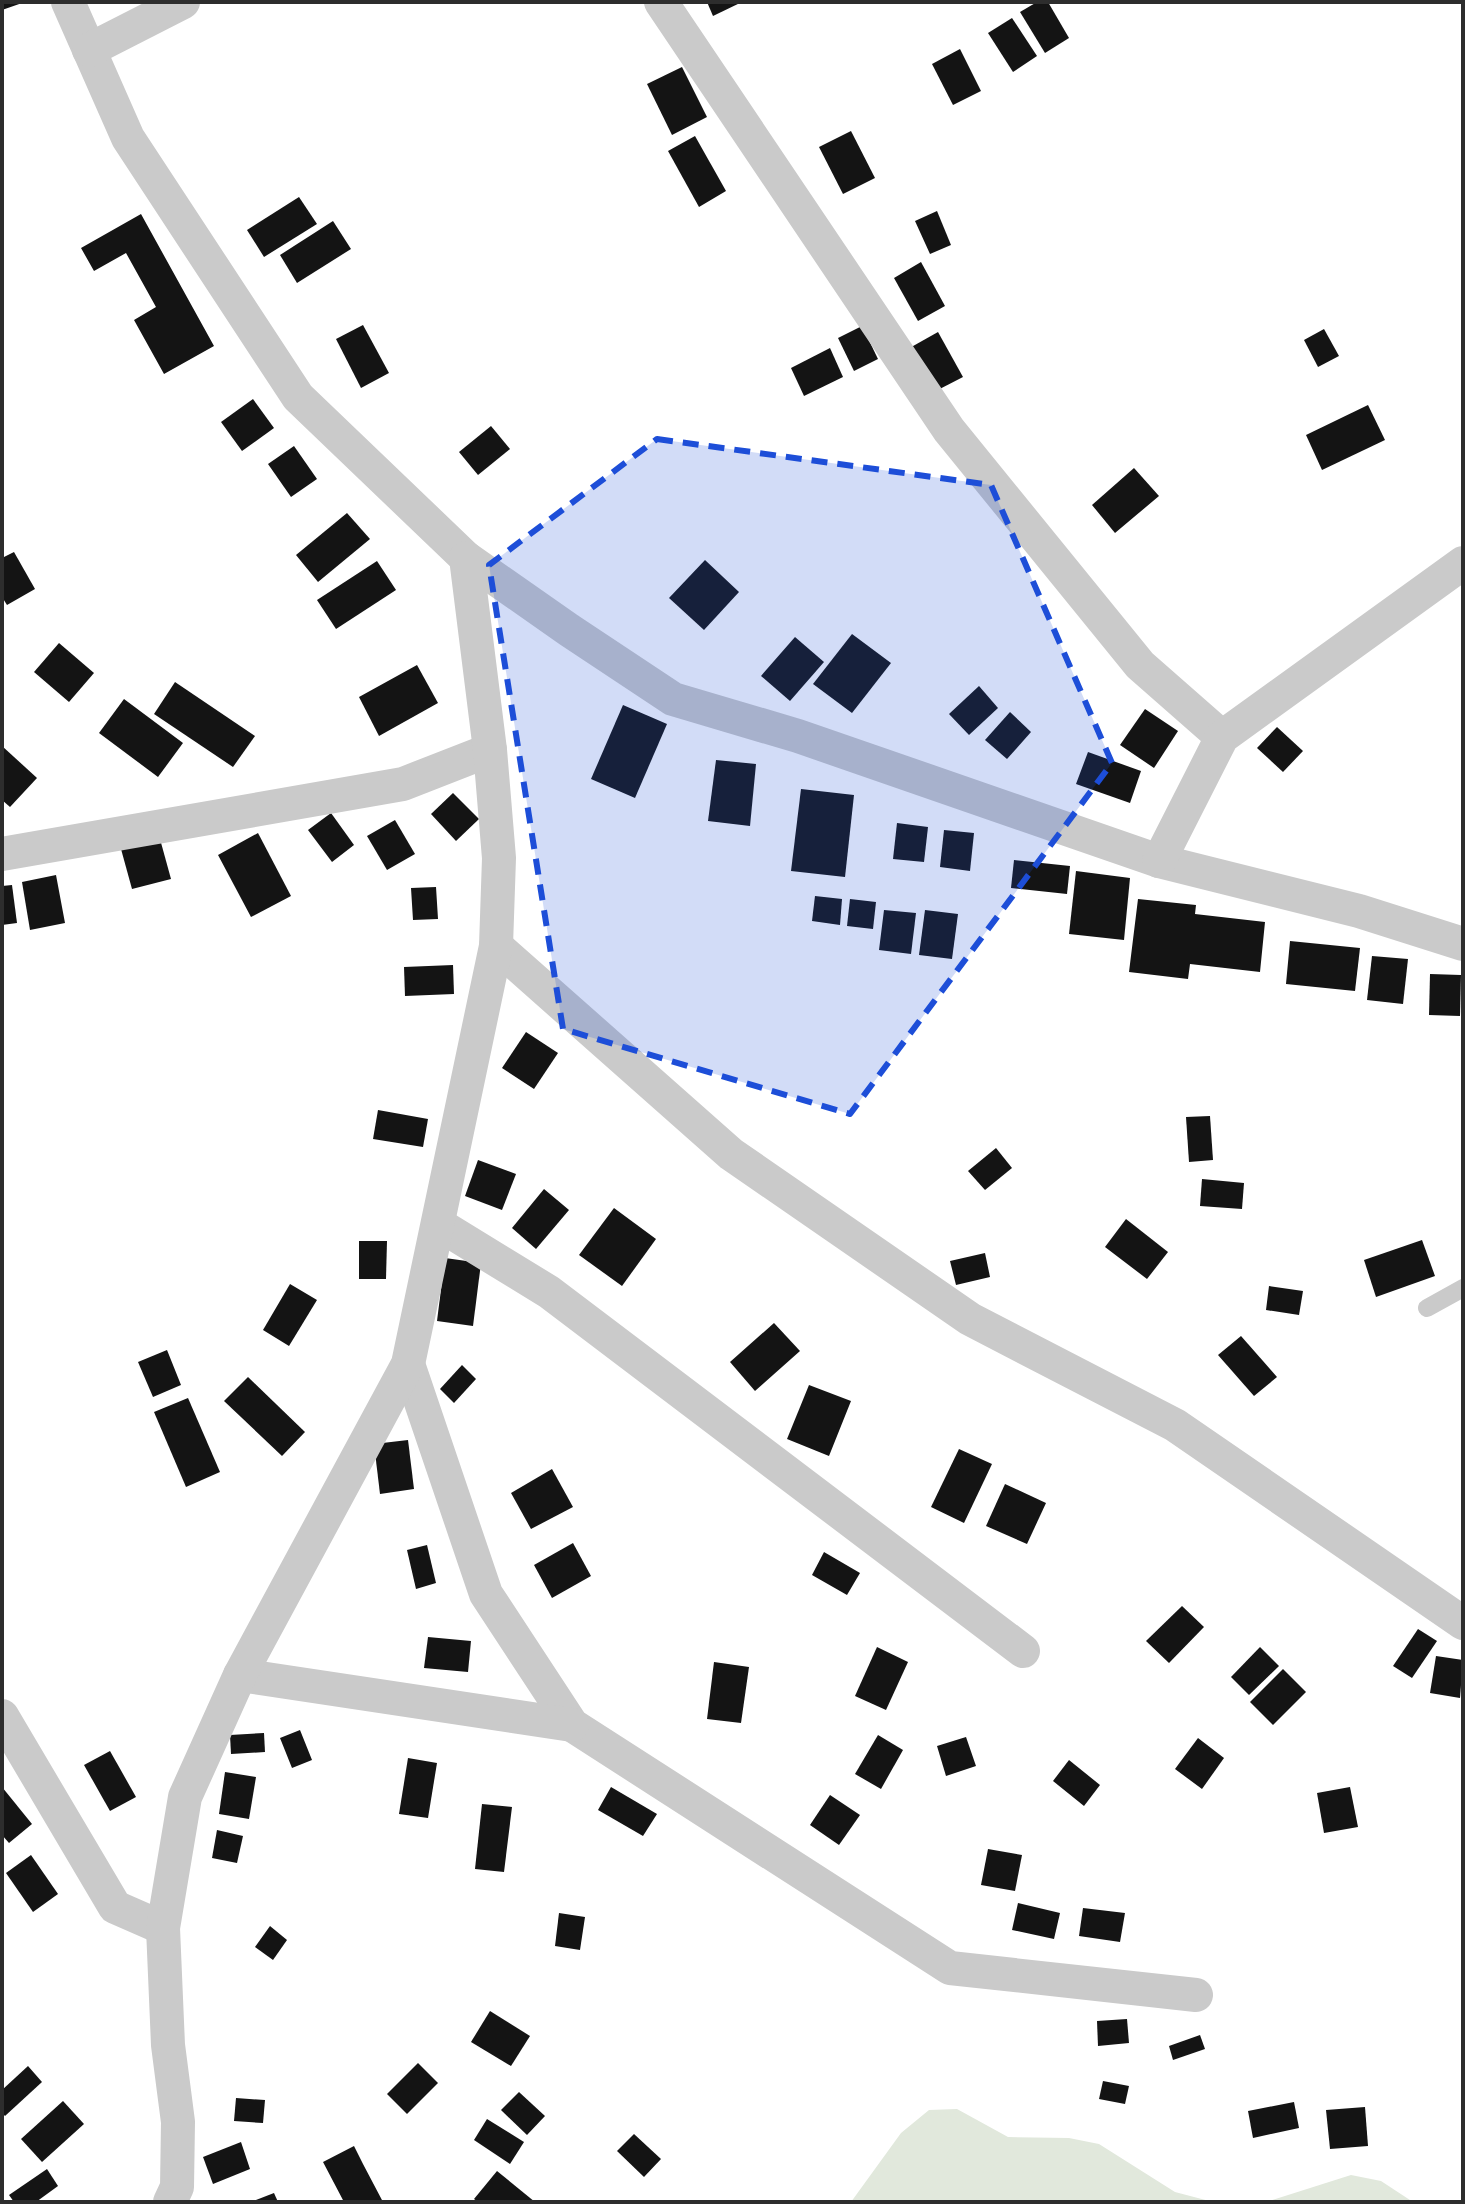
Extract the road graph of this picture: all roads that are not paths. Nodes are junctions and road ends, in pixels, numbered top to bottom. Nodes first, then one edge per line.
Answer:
1 (68, 2) edge
2 (183, 2) edge
3 (661, 2) edge
4 (89, 50) junction
5 (466, 558) junction
6 (1463, 563) edge
7 (1222, 737) junction
8 (490, 750) junction
9 (2, 854) edge
10 (1159, 861) junction
11 (1463, 944) edge
12 (496, 946) junction
13 (438, 1224) junction
14 (1463, 1288) edge
15 (1427, 1308) dead end
16 (408, 1364) junction
17 (1463, 1623) edge
18 (1023, 1651) dead end
19 (240, 1675) junction
20 (2, 1716) edge
21 (572, 1725) junction
22 (163, 1928) junction
23 (1196, 1995) dead end
24 (170, 2202) edge

1 - 4 street
2 - 4 street
3 - 7 street
4 - 5 street
5 - 8 street
5 - 10 street
6 - 7 street
7 - 10 street
8 - 9 street
8 - 12 street
10 - 11 street
12 - 13 street
12 - 17 street
13 - 16 street
13 - 18 street
14 - 15 lane
16 - 19 street
16 - 21 street
19 - 21 street
19 - 22 street
20 - 22 street
21 - 23 street
22 - 24 street

